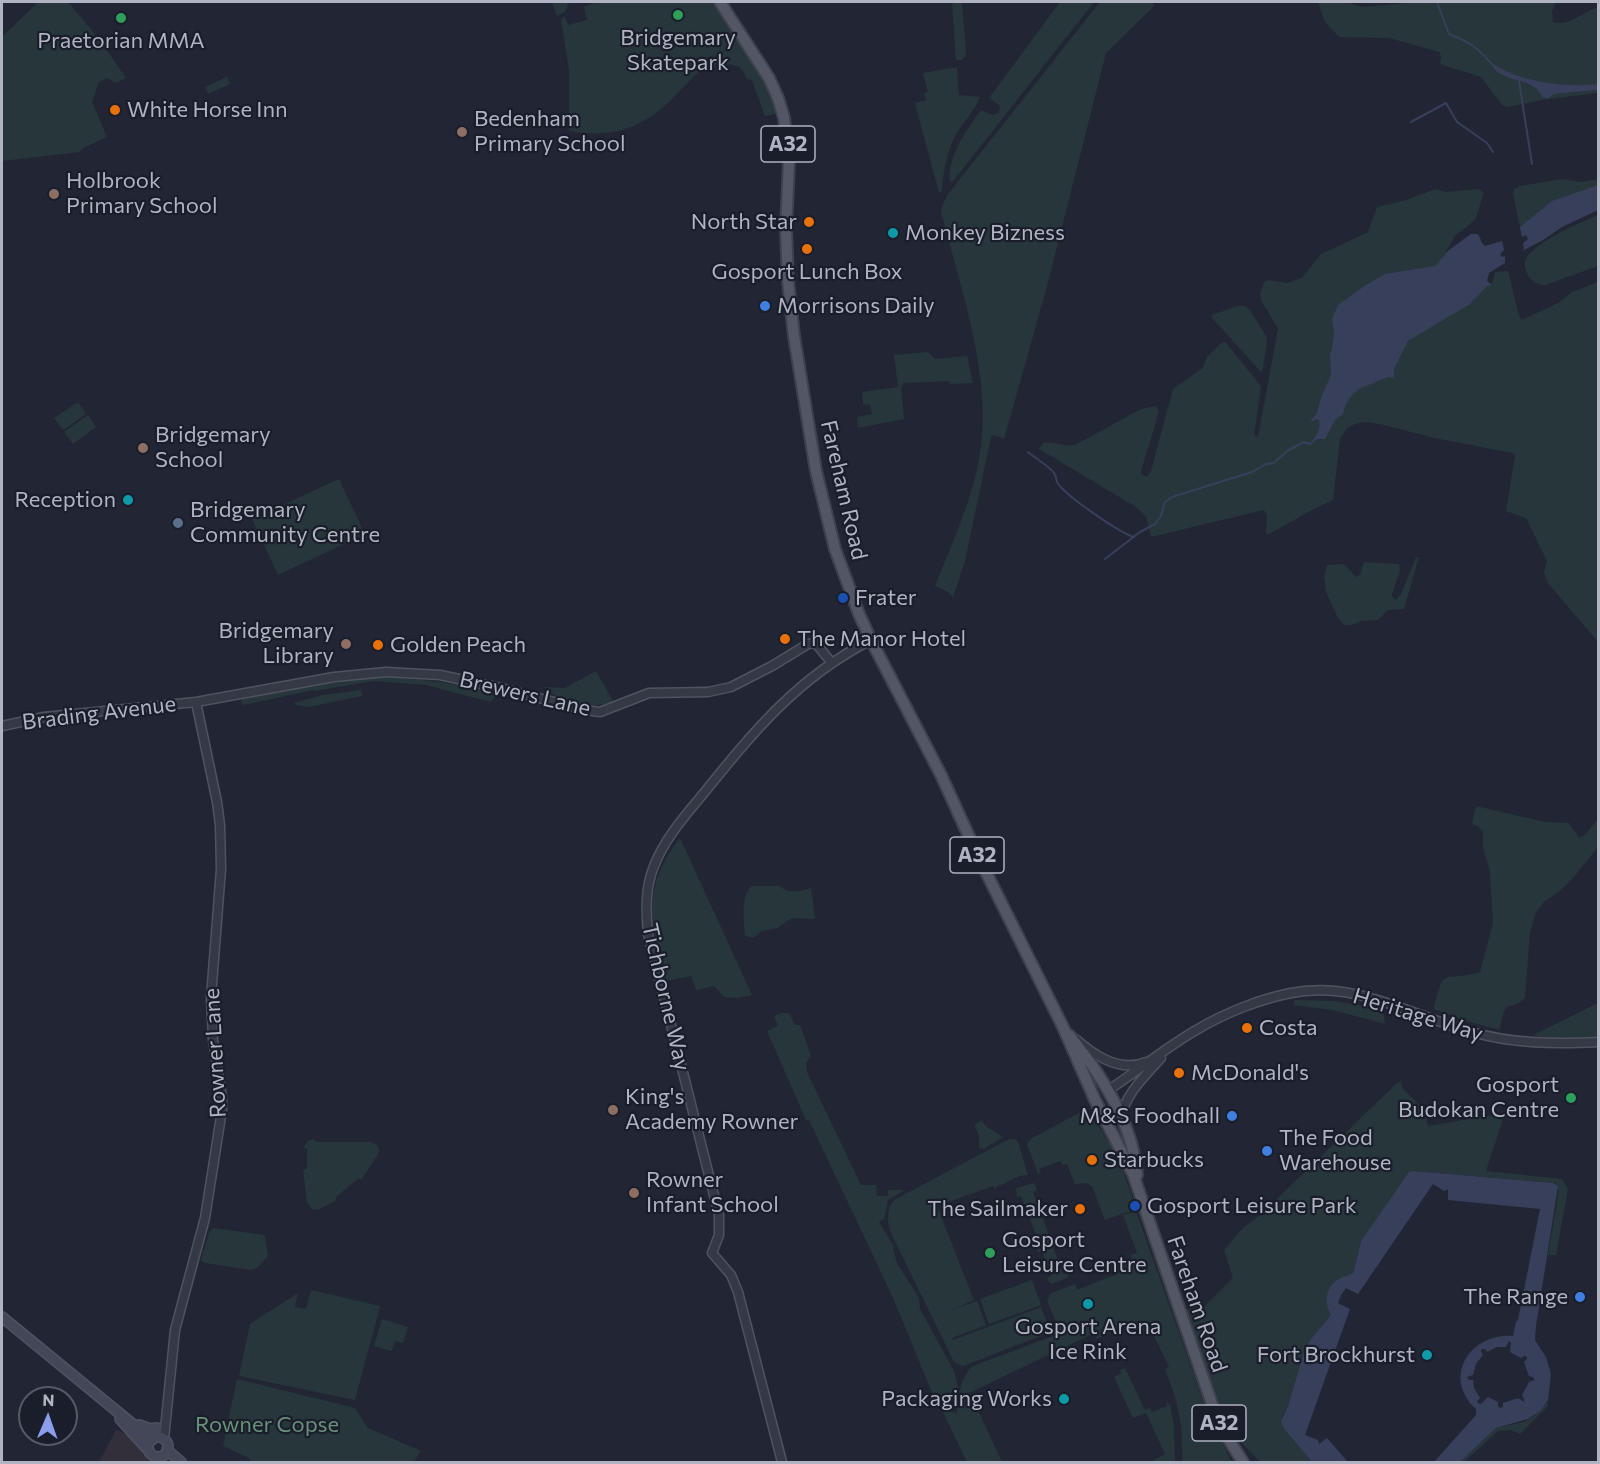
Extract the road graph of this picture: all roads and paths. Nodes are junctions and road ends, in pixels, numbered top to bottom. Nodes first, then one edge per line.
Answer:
1 (720, 2) edge
2 (871, 640) junction
3 (831, 662) junction
4 (196, 702) junction
5 (2, 726) edge
6 (1063, 1027) junction
7 (1071, 1037) junction
8 (1599, 1042) edge
9 (1176, 1043) junction
10 (1155, 1058) junction
11 (1107, 1091) junction
12 (1095, 1100) junction
13 (1121, 1118) junction
14 (1133, 1174) junction
15 (1138, 1187) junction
16 (2, 1317) edge
17 (168, 1402) junction
18 (111, 1408) junction
19 (129, 1420) junction
20 (157, 1428) junction
21 (152, 1439) junction
22 (164, 1439) junction
23 (149, 1451) junction
24 (166, 1452) junction
25 (173, 1462) edge
26 (181, 1462) edge
27 (782, 1462) edge
28 (1243, 1462) edge

1 - 2 main road, Fareham Road / A32
2 - 3 street, Tichborne Way
2 - 6 main road, Fareham Road / A32
3 - 4 street, Brewers Lane
3 - 27 street, Tichborne Way
4 - 5 street, Brading Avenue
4 - 17 street, Rowner Lane
6 - 7 main road, Fareham Road / A32
6 - 10 street, Heritage Way
6 - 12 main road, Fareham Road / A32
7 - 11 main road, Fareham Road / A32
7 - 12 main road, A32
8 - 9 street, Heritage Way
9 - 10 street, Heritage Way
9 - 13 street, Heritage Way
10 - 11 street, Heritage Way
11 - 12 main road
11 - 13 main road, Fareham Road / A32
11 - 14 main road, A32
12 - 14 main road, Fareham Road / A32
13 - 15 main road, Fareham Road / A32
14 - 15 main road, Fareham Road / A32
15 - 28 main road, Fareham Road / A32
16 - 18 main road
17 - 20 street, Rowner Lane
17 - 22 street, Rowner Lane
18 - 19 main road
18 - 23 main road
19 - 20 main road
19 - 21 main road
20 - 21 street, Rowner Lane
21 - 22 main road
21 - 23 main road
22 - 24 main road
23 - 24 main road
24 - 25 main road
24 - 26 main road

